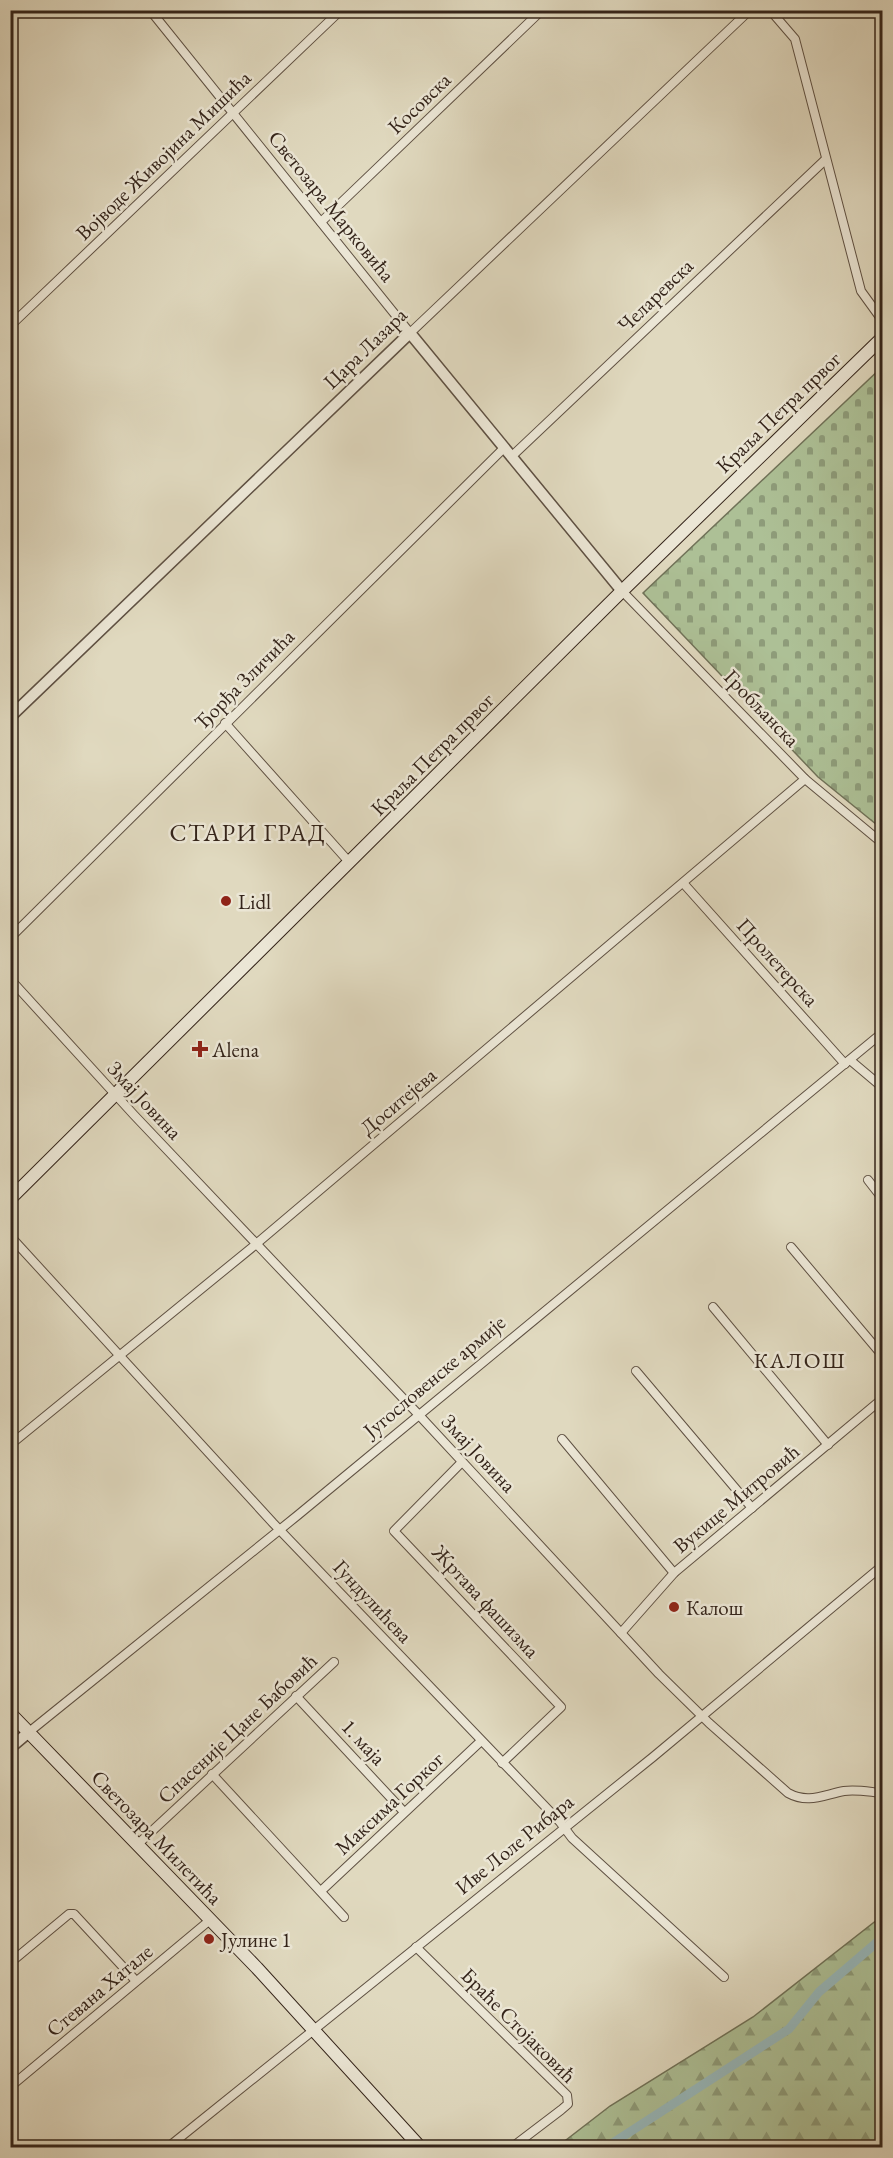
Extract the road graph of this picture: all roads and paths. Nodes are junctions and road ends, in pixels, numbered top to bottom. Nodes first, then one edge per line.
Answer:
1 (150, 10) edge
2 (341, 10) edge
3 (542, 10) edge
4 (750, 10) edge
5 (770, 10) edge
6 (232, 113) junction
7 (825, 160) junction
8 (321, 222) junction
9 (882, 320) edge
10 (10, 326) edge
11 (410, 333) junction
12 (882, 338) edge
13 (508, 452) junction
14 (622, 591) junction
15 (10, 717) edge
16 (225, 723) junction
17 (805, 779) junction
18 (882, 843) edge
19 (350, 863) junction
20 (684, 884) junction
21 (10, 938) edge
22 (10, 979) edge
23 (882, 1033) edge
24 (847, 1062) junction
25 (882, 1087) edge
26 (116, 1096) junction
27 (868, 1180) dead end
28 (882, 1198) edge
29 (10, 1199) edge
30 (10, 1236) edge
31 (255, 1245) junction
32 (791, 1247) dead end
33 (712, 1307) dead end
34 (120, 1356) junction
35 (882, 1356) edge
36 (636, 1371) dead end
37 (882, 1399) edge
38 (418, 1414) junction
39 (562, 1439) dead end
40 (10, 1445) edge
41 (828, 1445) junction
42 (461, 1463) junction
43 (752, 1508) junction
44 (279, 1530) junction
45 (882, 1566) edge
46 (674, 1572) junction
47 (621, 1633) junction
48 (333, 1662) dead end
49 (296, 1696) junction
50 (10, 1713) edge
51 (702, 1716) junction
52 (29, 1732) junction
53 (481, 1741) junction
54 (10, 1748) edge
55 (502, 1763) junction
56 (213, 1774) junction
57 (882, 1792) edge
58 (404, 1812) junction
59 (564, 1827) junction
60 (138, 1844) junction
61 (321, 1891) junction
62 (344, 1917) dead end
63 (210, 1920) junction
64 (416, 1947) junction
65 (10, 1963) edge
66 (724, 1977) dead end
67 (136, 1981) junction
68 (312, 2032) junction
69 (10, 2087) edge
70 (167, 2148) edge
71 (421, 2148) edge
72 (511, 2148) edge

1 - 6 street, Светозара Марковића
2 - 6 street, Војводе Живојина Мишића
3 - 8 street, Косовска
4 - 11 street, Цара Лазара
5 - 7 street
6 - 8 street, Светозара Марковића
6 - 10 street, Војводе Живојина Мишића
7 - 9 street
7 - 13 street, Челаревска
8 - 11 street, Светозара Марковића
11 - 13 street, Светозара Марковића
11 - 15 street, Цара Лазара
12 - 14 main road, Краља Петра првог
13 - 14 street, Светозара Марковића
13 - 16 street, Ђорђа Зличића
14 - 17 street, Гробљанска
14 - 19 main road, Краља Петра првог
16 - 19 street
16 - 21 street, Ђорђа Зличића
17 - 18 street, Гробљанска
17 - 20 street, Доситејева
19 - 26 main road, Краља Петра првог
20 - 24 street, Пролетерска
20 - 31 street, Доситејева
22 - 26 street, Змај Јовина
23 - 24 street, Југословенске армије
24 - 25 street, Пролетерска
24 - 38 street, Југословенске армије
26 - 29 main road, Краља Петра првог
26 - 31 street, Змај Јовина
27 - 28 street
30 - 34 street, Гундулићева
31 - 34 street, Доситејева
31 - 38 street, Змај Јовина
32 - 35 street
33 - 41 street
34 - 40 street, Доситејева
34 - 44 street, Гундулићева
36 - 43 street
37 - 41 street, Вукице Митровић
38 - 42 street, Змај Јовина
38 - 44 street, Југословенске армије
39 - 46 street
41 - 43 street, Вукице Митровић
42 - 47 street, Змај Јовина
42 - 55 street, Жртава фашизма
43 - 46 street, Вукице Митровић
44 - 52 street, Југословенске армије
44 - 53 street, Гундулићева
45 - 51 street, Иве Лоле Рибара
46 - 47 street, Вукице Митровић
47 - 51 street, Змај Јовина
48 - 49 street, Спасеније Цане Бабовић
49 - 56 street, Спасеније Цане Бабовић
49 - 58 street, 1. маја
50 - 52 main road, Светозара Милетића
51 - 57 street, Змај Јовина
51 - 59 street, Иве Лоле Рибара
52 - 54 street, Југословенске армије
52 - 60 main road, Светозара Милетића
53 - 55 street, Гундулићева
53 - 58 street, Максима Горког
55 - 59 street, Гундулићева
56 - 60 street, Спасеније Цане Бабовић
56 - 61 street
58 - 61 street, Максима Горког
59 - 64 street, Иве Лоле Рибара
59 - 66 street, Гундулићева
60 - 63 main road, Светозара Милетића
61 - 62 street
63 - 67 street, Стевана Хатале
63 - 68 main road, Светозара Милетића
64 - 68 street, Иве Лоле Рибара
64 - 72 street, Браће Стојаковић
65 - 67 street
67 - 69 street, Стевана Хатале
68 - 70 street, Иве Лоле Рибара
68 - 71 main road, Светозара Милетића

